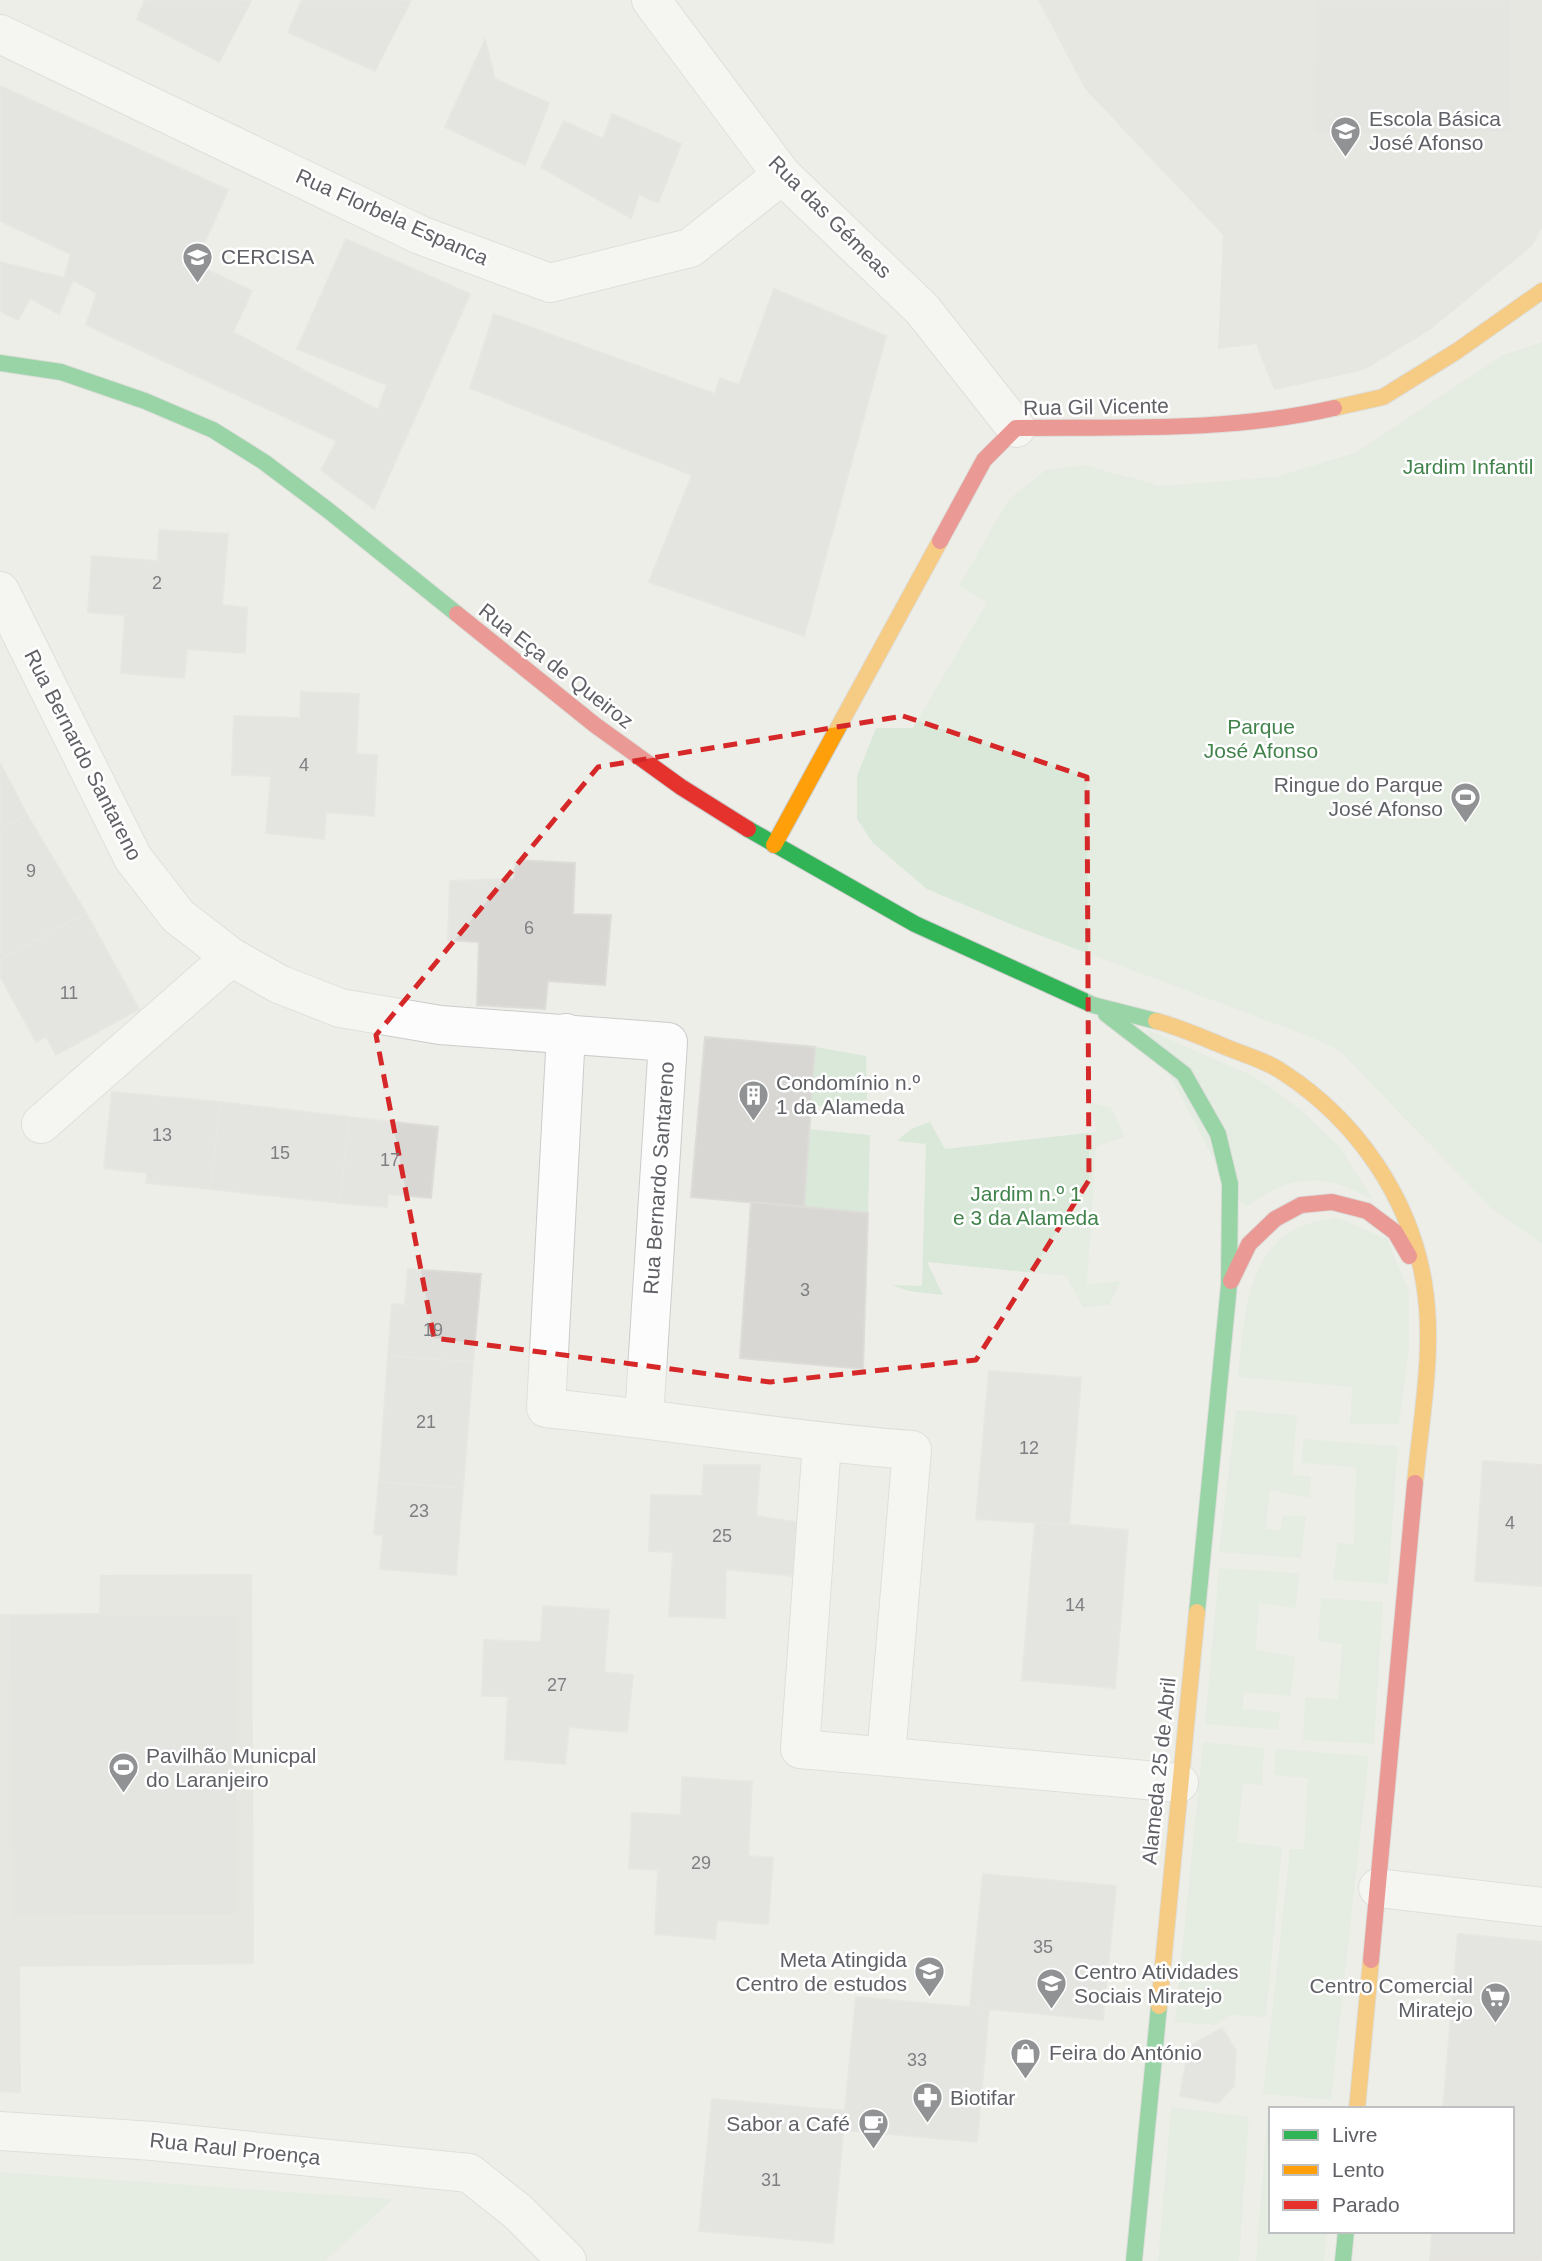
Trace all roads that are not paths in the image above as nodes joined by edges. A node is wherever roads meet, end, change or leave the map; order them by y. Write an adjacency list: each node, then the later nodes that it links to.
1 (651, 0): 3 (street, Rua das Gémeas)
2 (0, 34): 3 (street, Rua Florbela Espanca)
3 (782, 174): 6 (street, Rua das Gémeas)
4 (1542, 291): 6 (main road, Rua Gil Vicente)
5 (0, 363): 8 (main road, Rua Eça de Queiroz)
6 (1016, 428): 8 (main road, Rua Gil Vicente)
7 (0, 591): 9 (street, Rua Bernardo Santareno)
8 (774, 845): 10 (main road, Rua Eça de Queiroz)
9 (231, 957): 11 (street, Rua Bernardo Santareno); 12 (street)
10 (1093, 1005): 13 (main road, Alameda 25 de Abril); 14 (main road, Alameda 25 de Abril)
11 (566, 1033): 15 (street); 15 (street, Rua Bernardo Santareno)
12 (41, 1124)
13 (1424, 1282): 14 (main road, Alameda 25 de Abril); 19 (main road, Alameda 25 de Abril)
14 (1229, 1285): 18 (main road, Alameda 25 de Abril)
15 (644, 1417): 16 (street)
16 (822, 1443): 17 (street); 17 (street)
17 (886, 1756): 18 (street)
18 (1179, 1783): 25 (main road, Alameda 25 de Abril)
19 (1378, 1888): 20 (street); 21 (main road, Alameda 25 de Abril)
20 (1542, 1907)
21 (1357, 2107)
22 (0, 2132): 24 (street, Rua Raul Proença)
23 (1346, 2233): 26 (main road)
24 (567, 2261)
25 (1134, 2261)
26 (1343, 2261)

